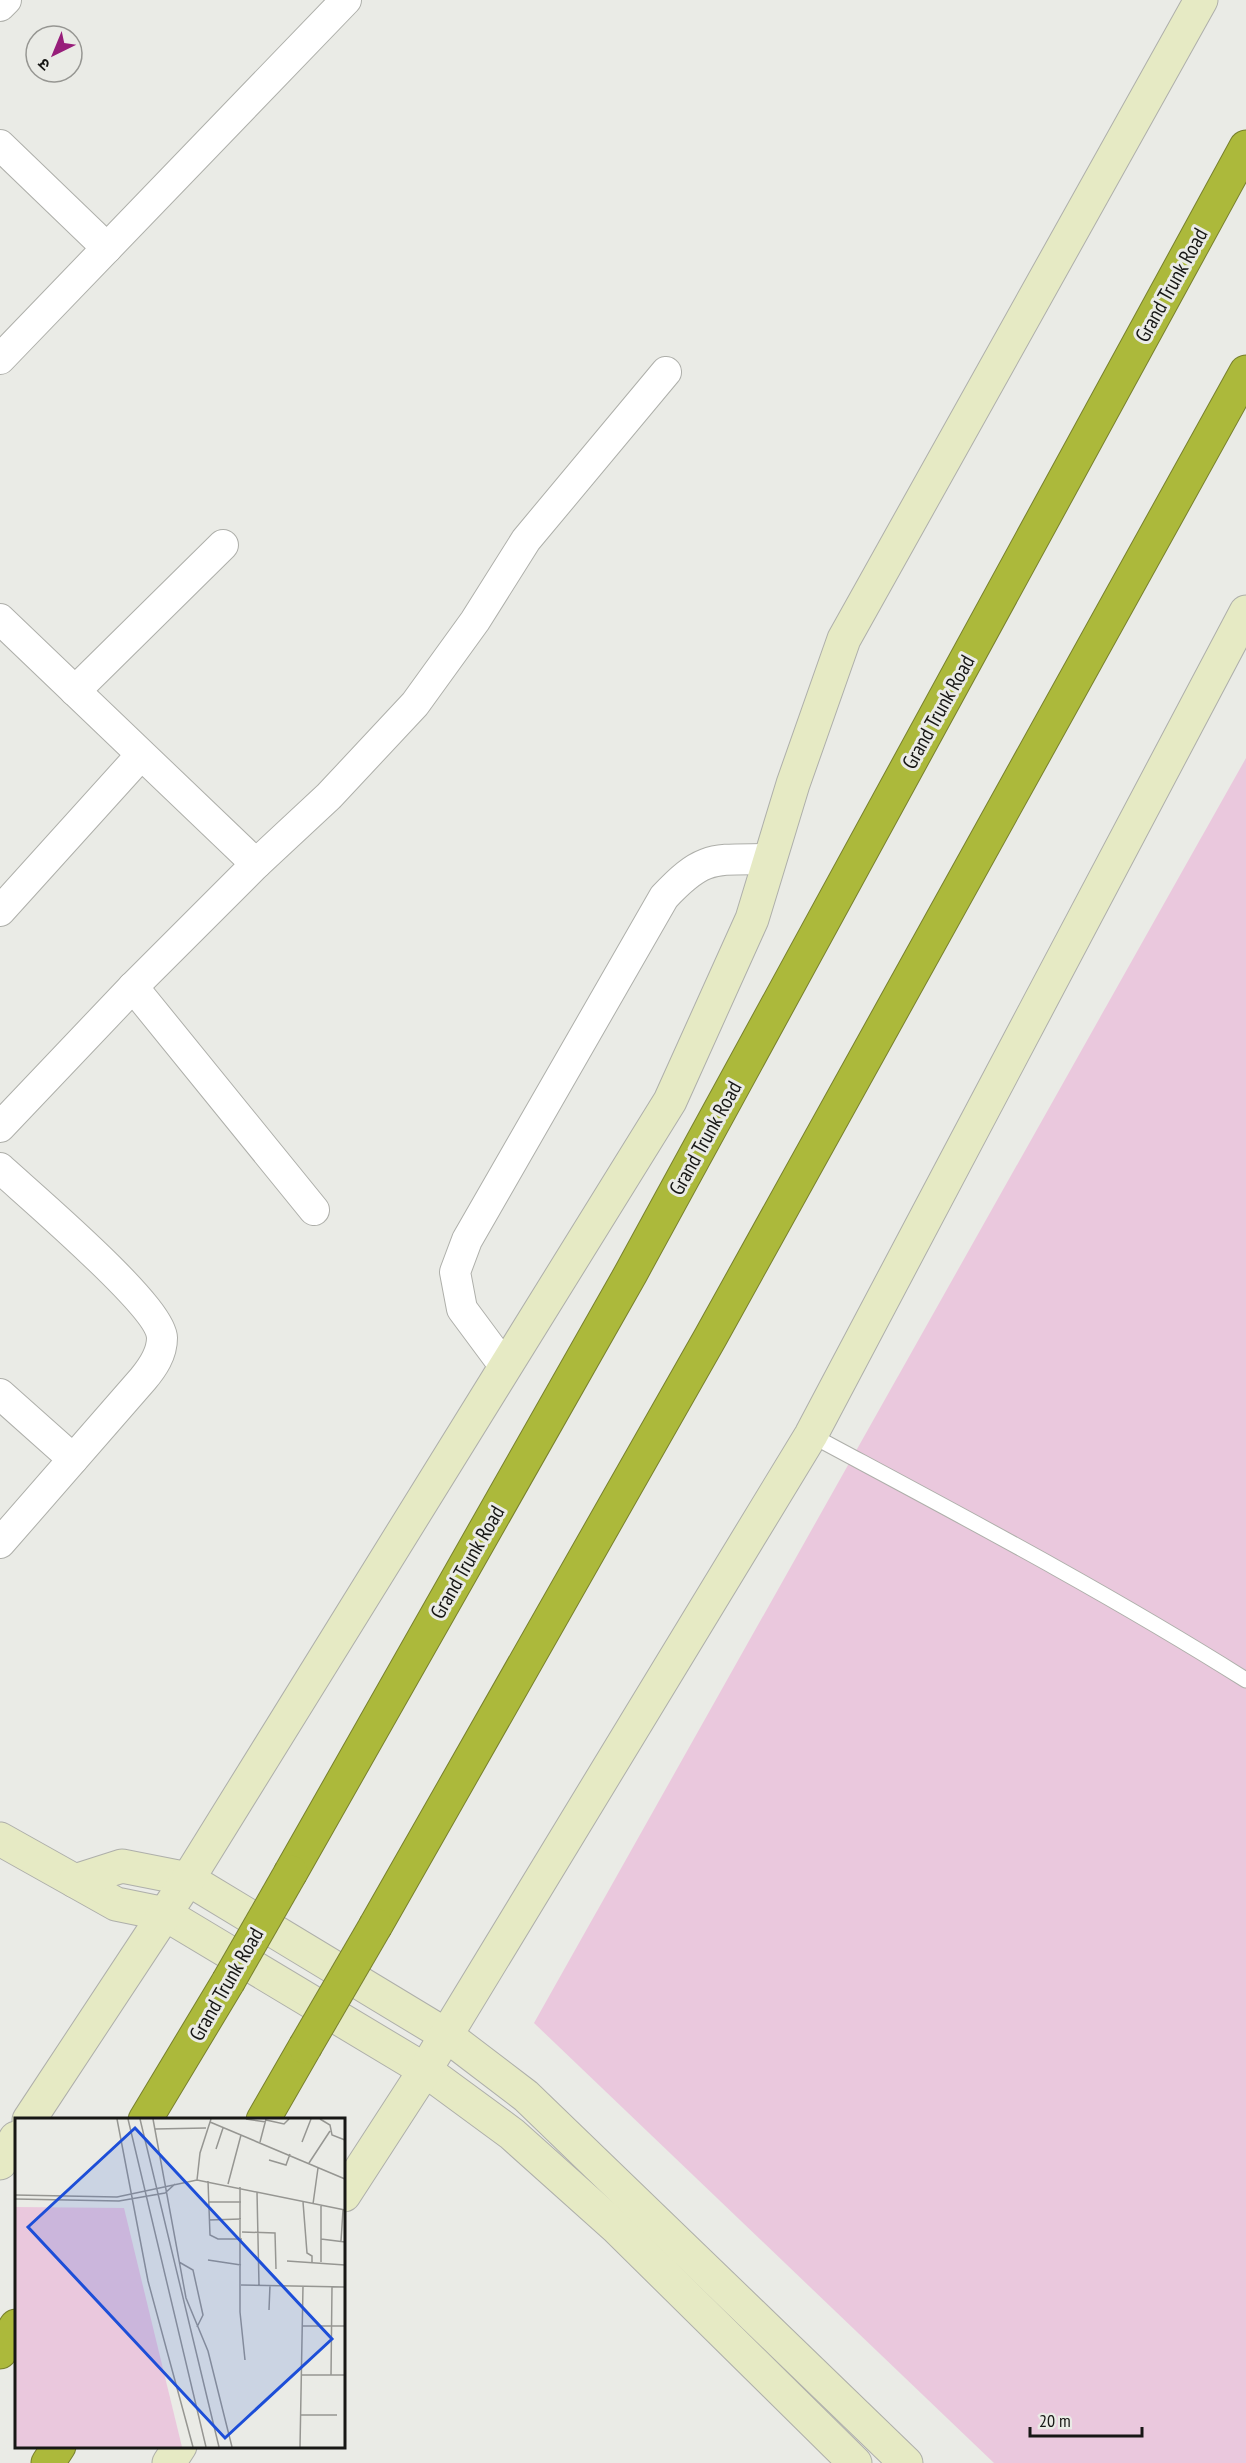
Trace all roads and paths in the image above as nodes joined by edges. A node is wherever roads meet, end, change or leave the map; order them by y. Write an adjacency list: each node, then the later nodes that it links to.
1 (6, 0): 4 (street)
2 (346, 0): 7 (street)
3 (1201, 0): 16 (main road)
4 (0, 6)
5 (0, 145): 7 (street)
6 (1246, 147): 36 (highway, Grand Trunk Road, bridge)
7 (107, 248): 8 (street)
8 (0, 359)
9 (666, 372): 17 (street)
10 (1246, 372): 37 (highway, bridge)
11 (223, 545): 14 (street)
12 (1246, 612): 25 (main road)
13 (0, 619): 14 (street)
14 (75, 691): 15 (street)
15 (141, 755): 17 (street); 18 (street)
16 (770, 859): 23 (main road); 23 (street)
17 (256, 864): 19 (street)
18 (0, 911)
19 (133, 987): 20 (street); 22 (street)
20 (0, 1127)
21 (0, 1168): 26 (street)
22 (314, 1210)
23 (505, 1367): 30 (main road)
24 (0, 1394): 26 (street)
25 (811, 1435): 28 (lane); 33 (main road)
26 (73, 1459): 27 (street)
27 (0, 1544)
28 (1246, 1680)
29 (0, 1839): 31 (main road)
30 (188, 1879): 31 (main road); 32 (main road); 33 (main road)
31 (75, 1881): 32 (main road)
32 (165, 1914): 34 (main road); 35 (main road)
33 (446, 2035): 34 (main road); 48 (main road)
34 (425, 2070): 40 (main road); 47 (main road)
35 (30, 2118)
36 (146, 2118)
37 (264, 2118)
38 (15, 2140): 39 (main road)
39 (0, 2163)
40 (345, 2193)
41 (15, 2328): 42 (highway)
42 (0, 2352)
43 (58, 2448): 45 (highway)
44 (179, 2448): 46 (main road)
45 (48, 2463)
46 (169, 2463)
47 (855, 2463)
48 (906, 2463)

